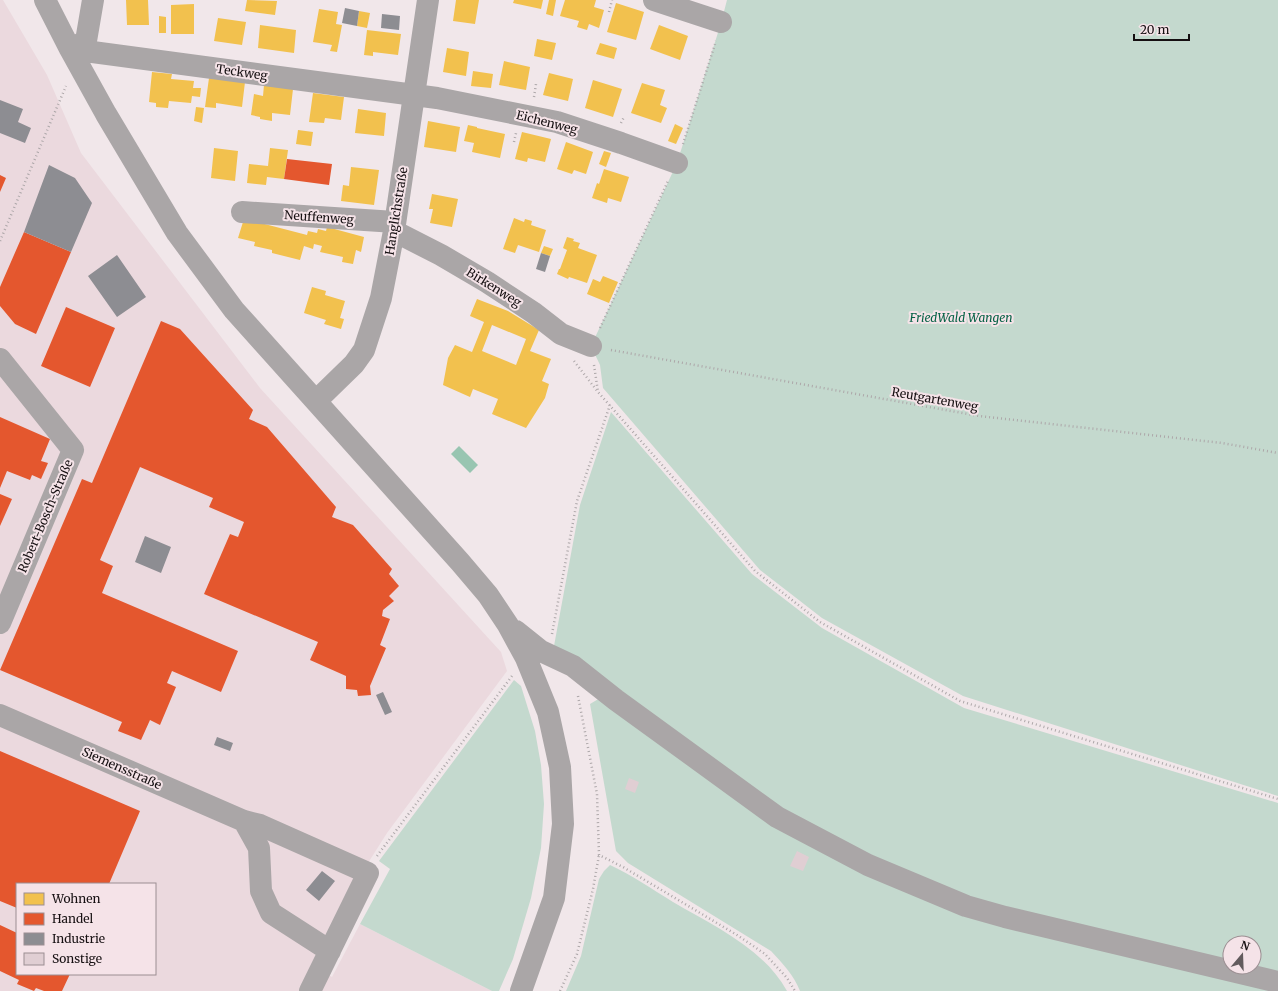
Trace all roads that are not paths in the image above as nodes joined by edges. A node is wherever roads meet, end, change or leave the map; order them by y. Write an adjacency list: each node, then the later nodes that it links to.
1 (45, 0): 6 (street)
2 (93, 0): 6 (street)
3 (428, 0): 7 (street, Hanglichstraße)
4 (654, 0): 5 (street)
5 (721, 22)
6 (70, 49): 7 (street, Teckweg); 13 (street)
7 (413, 95): 8 (street, Eichenweg); 10 (street, Hanglichstraße)
8 (677, 163)
9 (242, 212): 10 (street, Neuffenweg)
10 (394, 226): 11 (street, Birkenweg); 13 (street, Hanglichstraße)
11 (591, 346)
12 (0, 359): 14 (street, Robert-Bosch-Straße)
13 (316, 401): 15 (street)
14 (0, 623)
15 (508, 625): 19 (street); 21 (street)
16 (0, 715): 17 (street, Siemensstraße)
17 (244, 821): 18 (street); 18 (street, Siemensstraße)
18 (330, 951): 20 (street)
19 (1278, 982)
20 (310, 991)
21 (521, 991)

